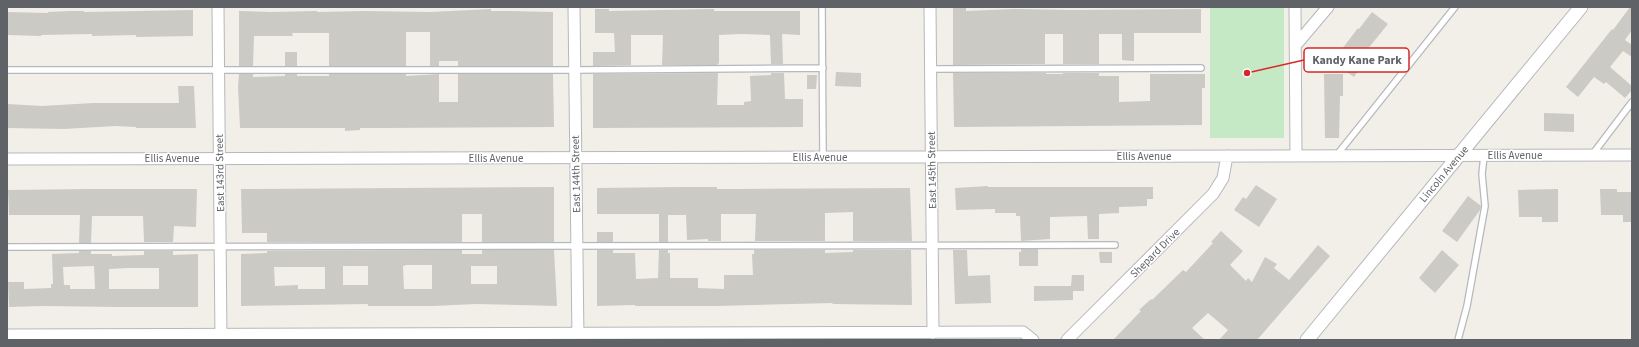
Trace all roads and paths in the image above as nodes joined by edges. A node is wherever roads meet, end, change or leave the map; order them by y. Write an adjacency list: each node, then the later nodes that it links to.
1 (218, 7): 12 (street, East 143rd Street)
2 (574, 7): 15 (street, East 144th Street)
3 (822, 7): 10 (lane)
4 (930, 7): 13 (street, East 145th Street)
5 (1295, 7): 9 (street)
6 (1328, 7): 9 (street)
7 (1455, 7): 21 (lane)
8 (1581, 7): 22 (street, Lincoln Avenue)
9 (1295, 46): 20 (street)
10 (823, 68): 15 (lane); 24 (lane)
11 (1201, 68): 13 (lane)
12 (218, 69): 14 (lane); 15 (lane); 26 (street, East 143rd Street)
13 (930, 69): 25 (street, East 145th Street)
14 (7, 70)
15 (575, 70): 27 (street, East 144th Street)
16 (1632, 102): 17 (lane)
17 (1592, 155): 18 (street, Ellis Avenue); 23 (street, Ellis Avenue)
18 (1632, 155)
19 (1227, 156): 20 (street, Ellis Avenue); 25 (street, Ellis Avenue); 39 (street, Shepard Drive)
20 (1296, 156): 21 (street, Ellis Avenue)
21 (1335, 156): 22 (street, Ellis Avenue)
22 (1459, 156): 23 (street, Ellis Avenue); 40 (street, Lincoln Avenue)
23 (1484, 156): 41 (lane)
24 (823, 157): 25 (street, Ellis Avenue); 27 (street, Ellis Avenue)
25 (931, 157): 29 (street, East 145th Street)
26 (219, 158): 27 (street, Ellis Avenue); 28 (street, Ellis Avenue); 33 (street, East 143rd Street)
27 (576, 158): 31 (street, East 144th Street)
28 (7, 159)
29 (932, 245): 30 (lane); 31 (lane); 34 (street, East 145th Street)
30 (1116, 245)
31 (577, 246): 33 (lane); 37 (street, East 144th Street)
32 (7, 247): 33 (lane)
33 (220, 247): 36 (street, East 143rd Street)
34 (933, 333): 37 (street); 38 (street)
35 (7, 336): 36 (street)
36 (221, 337): 37 (street)
37 (578, 337)
38 (1033, 340)
39 (1067, 340)
40 (1306, 340)
41 (1458, 340)

